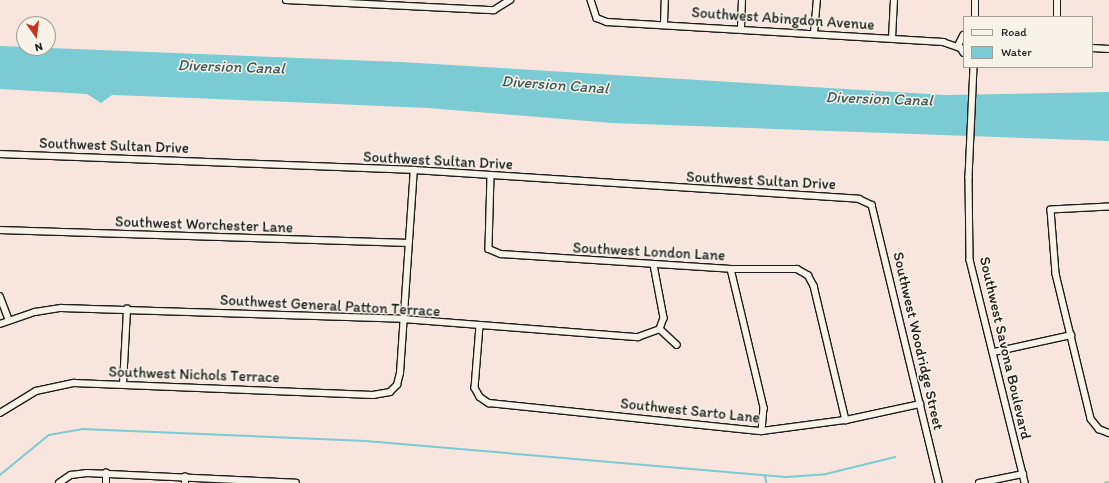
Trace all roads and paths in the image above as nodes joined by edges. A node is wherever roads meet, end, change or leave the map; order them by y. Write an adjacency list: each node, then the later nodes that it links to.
1 (286, 0): 2 (street)
2 (510, 0)
3 (591, 0): 12 (street, Southwest Abingdon Avenue)
4 (665, 0): 12 (street)
5 (742, 0): 13 (street)
6 (817, 0): 14 (street)
7 (894, 0): 16 (street)
8 (975, 0): 10 (street)
9 (1057, 0): 11 (street)
10 (975, 16)
11 (1057, 16)
12 (664, 23): 13 (street, Southwest Abingdon Avenue)
13 (741, 28): 14 (street, Southwest Abingdon Avenue)
14 (814, 33): 16 (street, Southwest Abingdon Avenue)
15 (962, 37): 17 (street, Southwest Abingdon Avenue); 20 (street)
16 (892, 38): 17 (street, Southwest Abingdon Avenue)
17 (943, 42): 20 (street, Southwest Abingdon Avenue)
18 (1093, 48): 19 (street)
19 (1109, 48)
20 (962, 50)
21 (972, 69): 40 (street, Southwest Savona Boulevard)
22 (0, 154): 23 (street, Southwest Sultan Drive)
23 (414, 170): 24 (street, Southwest Sultan Drive); 28 (street)
24 (491, 176): 25 (street, Southwest Sultan Drive); 29 (street, Southwest London Lane)
25 (872, 205): 42 (street, Southwest Woodridge Street)
26 (1109, 207): 38 (street)
27 (0, 230): 28 (street, Southwest Worchester Lane)
28 (407, 243): 33 (street)
29 (654, 265): 30 (street, Southwest London Lane); 37 (street)
30 (731, 269): 44 (street, Southwest London Lane); 45 (street)
31 (0, 296): 34 (street)
32 (127, 309): 33 (street, Southwest General Patton Terrace); 34 (street, Southwest General Patton Terrace); 41 (street)
33 (403, 319): 36 (street, Southwest General Patton Terrace); 41 (street, Southwest Nichols Terrace)
34 (9, 320): 35 (street, Southwest General Patton Terrace)
35 (0, 324)
36 (480, 326): 37 (street, Southwest General Patton Terrace); 45 (street, Southwest Sarto Lane)
37 (660, 329): 39 (street)
38 (1071, 335): 40 (street); 46 (street)
39 (677, 345)
40 (994, 352): 48 (street, Southwest Savona Boulevard)
41 (123, 384): 43 (street, Southwest Nichols Terrace)
42 (920, 404): 44 (street, Southwest Sarto Lane); 54 (street, Southwest Woodridge Street)
43 (0, 413)
44 (846, 420): 45 (street, Southwest Sarto Lane)
45 (762, 431)
46 (1109, 433)
47 (106, 473): 49 (street); 51 (street); 52 (street)
48 (1023, 474): 55 (street); 56 (street, Southwest Savona Boulevard)
49 (185, 480): 50 (street)
50 (263, 482): 53 (street)
51 (59, 483)
52 (106, 483)
53 (296, 483)
54 (939, 483)
55 (978, 483)
56 (1025, 483)

